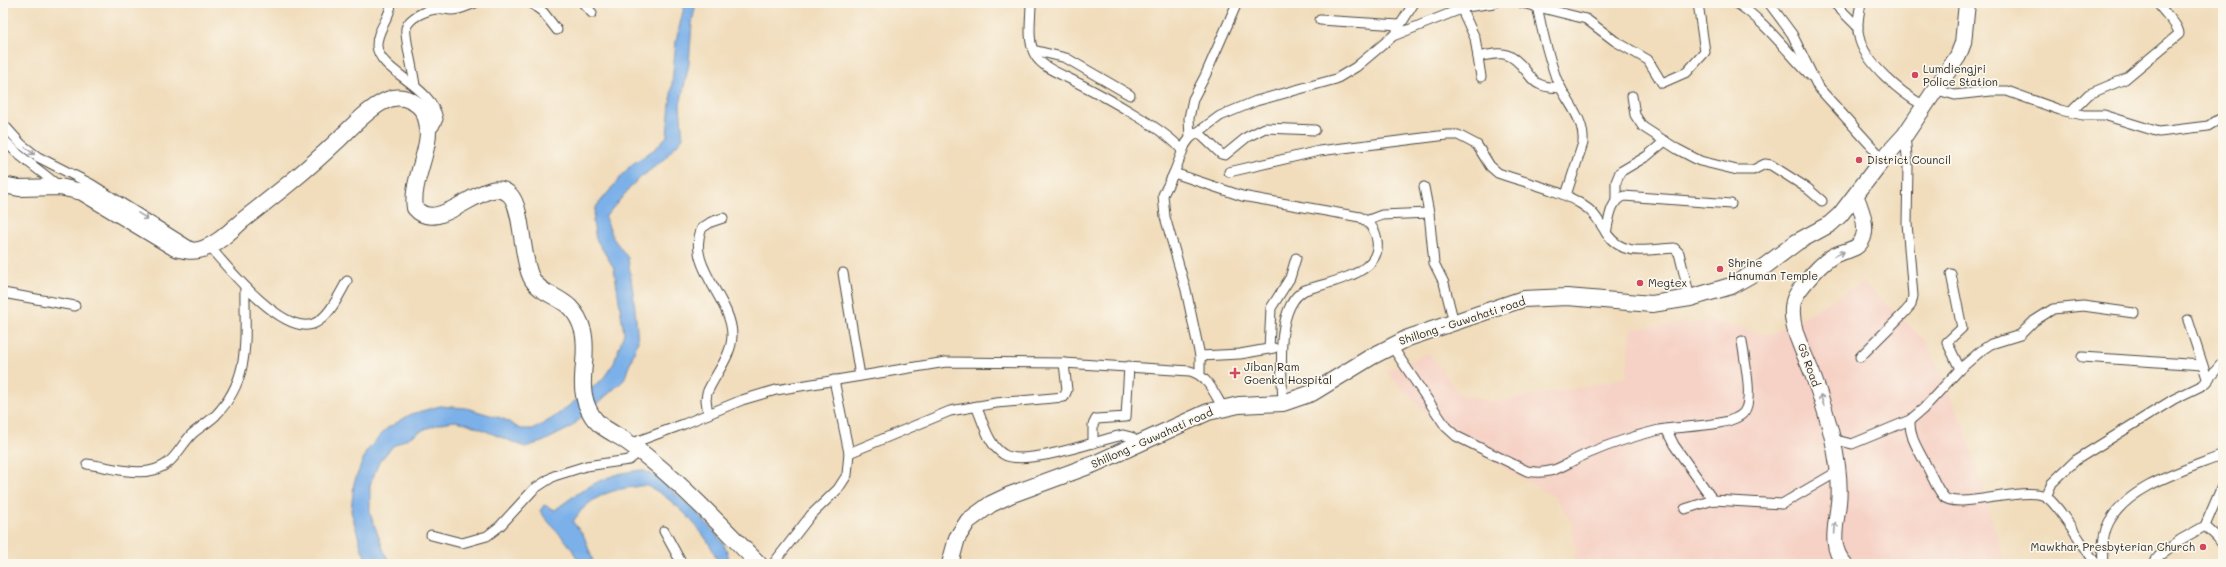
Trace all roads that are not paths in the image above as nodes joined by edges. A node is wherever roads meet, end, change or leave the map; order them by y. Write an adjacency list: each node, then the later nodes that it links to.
1 (391, 3): 29 (street)
2 (475, 3): 29 (street)
3 (531, 3): 23 (street)
4 (583, 3): 19 (street)
5 (1031, 3): 25 (street)
6 (1237, 3): 42 (street)
7 (1414, 3): 21 (street)
8 (1494, 3): 18 (street)
9 (1522, 3): 17 (street)
10 (1698, 3): 17 (street)
11 (1736, 3): 28 (street)
12 (1769, 3): 28 (street)
13 (1834, 3): 22 (street)
14 (1861, 3): 22 (street)
15 (1968, 3): 31 (highway, Shillong - Guwahati road)
16 (2158, 3): 35 (street)
17 (1537, 6): 30 (street)
18 (1462, 10): 24 (street); 26 (street)
19 (592, 14)
20 (1320, 20): 21 (street)
21 (1399, 25): 24 (street)
22 (1858, 27): 34 (street)
23 (557, 30)
24 (1393, 36): 40 (street)
25 (1033, 50): 32 (street); 45 (street)
26 (1478, 57): 27 (street); 30 (street)
27 (1481, 77)
28 (1814, 80): 46 (street)
29 (415, 86): 39 (street)
30 (1560, 88): 52 (street)
31 (1937, 90): 34 (highway, Shillong - Guwahati road); 35 (street)
32 (1130, 95)
33 (1632, 96): 44 (street)
34 (1923, 105): 41 (highway, Shillong - Guwahati road)
35 (2071, 112): 36 (street)
36 (2223, 117)
37 (3, 124): 61 (street, one-way to 61)
38 (1315, 130): 40 (street)
39 (427, 131): 61 (highway); 98 (highway)
40 (1198, 132): 42 (street)
41 (1905, 134): 46 (highway, Shillong - Guwahati road); 78 (street)
42 (1190, 138): 45 (street)
43 (3, 139): 50 (street)
44 (1665, 142): 54 (street); 55 (street)
45 (1182, 151): 48 (street)
46 (1883, 159): 53 (highway, Shillong - Guwahati road)
47 (1230, 172): 52 (street)
48 (1174, 173): 59 (street); 77 (street)
49 (3, 185): 50 (highway)
50 (60, 187): 61 (highway)
51 (1424, 187): 57 (street)
52 (1566, 195): 60 (street)
53 (1856, 196): 68 (highway, Shillong - Guwahati road); 95 (main road, GS Road, one-way to 53)
54 (1616, 200): 56 (street); 60 (street)
55 (1822, 201)
56 (1731, 204)
57 (1429, 213): 59 (street); 72 (street)
58 (723, 218): 92 (street)
59 (1366, 220): 75 (street)
60 (1606, 233): 68 (street)
61 (203, 248): 66 (street)
62 (1296, 258): 76 (street)
63 (844, 273): 86 (street)
64 (1951, 274): 84 (street)
65 (347, 281): 66 (street)
66 (245, 287): 101 (street)
67 (3, 293): 69 (street)
68 (1690, 298): 72 (highway, Shillong - Guwahati road)
69 (75, 306)
70 (2134, 313): 84 (street)
71 (2188, 320): 82 (street)
72 (1454, 323): 74 (highway, Shillong - Guwahati road)
73 (1742, 340): 94 (street)
74 (1391, 345): 89 (highway, Shillong - Guwahati road); 94 (street)
75 (1283, 346): 76 (street); 89 (street)
76 (1269, 348): 77 (street)
77 (1200, 356): 85 (street)
78 (1860, 357)
79 (2082, 357): 82 (street)
80 (2223, 362): 88 (street)
81 (1064, 363): 83 (street); 86 (street); 90 (street)
82 (2202, 365): 88 (street)
83 (1129, 366): 85 (street); 96 (street)
84 (1960, 369): 93 (street)
85 (1200, 374): 91 (street)
86 (860, 376): 87 (street)
87 (834, 380): 92 (street); 99 (street)
88 (2208, 381): 104 (street)
89 (1283, 403): 91 (highway, Shillong - Guwahati road)
90 (976, 406): 96 (street); 99 (street)
91 (1223, 408): 97 (highway, Shillong - Guwahati road)
92 (708, 414): 98 (street)
93 (1910, 420): 95 (street); 104 (street)
94 (1666, 429): 105 (street)
95 (1832, 439): 102 (main road, GS Road)
96 (1093, 443): 97 (street)
97 (1138, 444): 114 (highway, Shillong - Guwahati road)
98 (633, 446): 109 (street); 112 (highway)
99 (849, 453): 113 (street)
100 (2223, 455): 117 (street)
101 (87, 464)
102 (1837, 472): 105 (street); 115 (main road, GS Road, one-way to 102)
103 (2223, 484): 107 (street)
104 (2046, 496): 116 (street)
105 (1713, 500): 106 (street)
106 (1685, 509)
107 (2205, 526): 110 (street); 118 (street)
108 (664, 531): 111 (street)
109 (431, 535)
110 (2223, 545)
111 (682, 564)
112 (759, 564)
113 (773, 564)
114 (950, 564)
115 (1845, 564)
116 (2096, 564)
117 (2103, 564)
118 (2153, 564)

